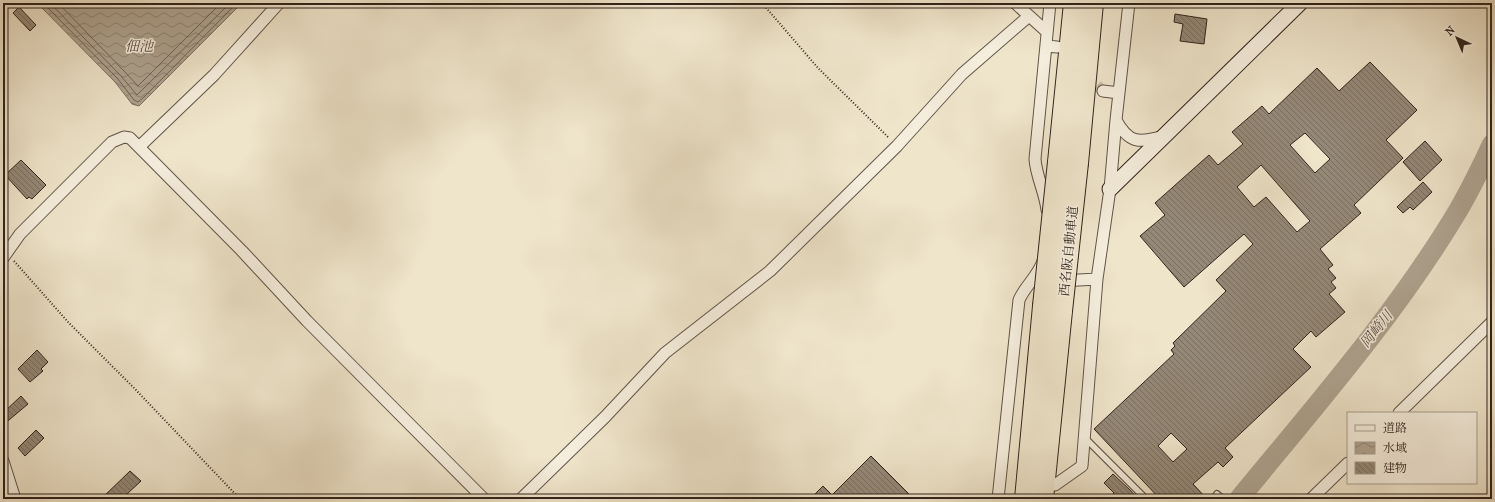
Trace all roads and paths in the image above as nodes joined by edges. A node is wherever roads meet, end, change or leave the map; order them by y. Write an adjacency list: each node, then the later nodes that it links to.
1 (279, 3): 16 (street)
2 (762, 3): 15 (path)
3 (1015, 3): 9 (street)
4 (1050, 3): 10 (street)
5 (1074, 3): 32 (highway, 西名阪自動車道, bridge)
6 (1093, 3): 26 (highway, 西名阪自動車道, bridge)
7 (1129, 3): 12 (street)
8 (1300, 3): 14 (street)
9 (1029, 16): 10 (street); 15 (street)
10 (1047, 32): 20 (street)
11 (1103, 91): 12 (street)
12 (1119, 93): 13 (street)
13 (1116, 120): 14 (street); 17 (street)
14 (1164, 136): 17 (street)
15 (897, 146): 30 (street)
16 (139, 147): 18 (street); 29 (street)
17 (1110, 189): 19 (street)
18 (5, 256): 28 (path)
19 (1097, 280): 20 (street); 23 (street)
20 (1030, 282): 31 (street)
21 (1492, 322): 22 (street)
22 (1400, 412)
23 (1084, 436): 26 (street); 33 (lane)
24 (3, 461): 27 (street)
25 (1347, 464): 34 (street)
26 (1049, 492)
27 (15, 499)
28 (240, 499)
29 (484, 499)
30 (521, 499)
31 (998, 499)
32 (1025, 499)
33 (1146, 499)
34 (1311, 499)

